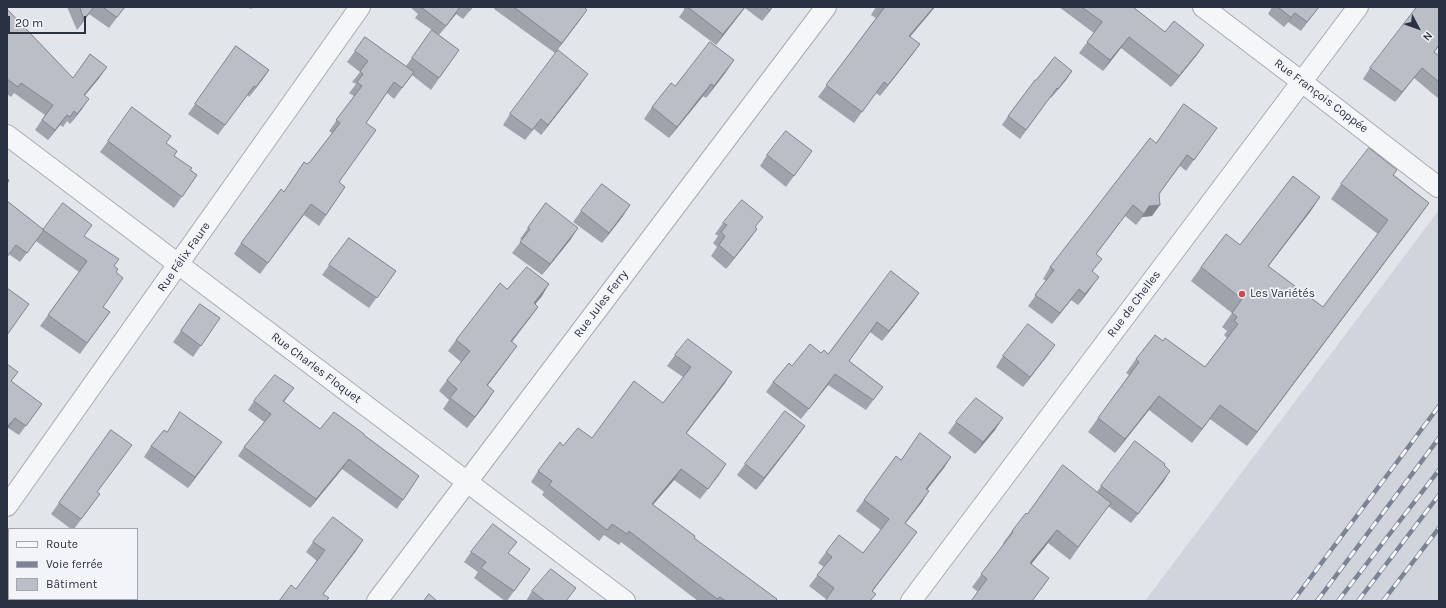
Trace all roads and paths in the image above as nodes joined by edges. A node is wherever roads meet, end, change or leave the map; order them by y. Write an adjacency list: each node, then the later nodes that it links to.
1 (360, 7): 8 (street, Rue Félix Faure)
2 (826, 7): 9 (street, Rue Jules Ferry)
3 (1203, 7): 5 (street, Rue François Coppée)
4 (1358, 7): 5 (street, Rue de Chelles)
5 (1302, 82): 7 (street, Rue François Coppée); 13 (street, Rue de Chelles)
6 (7, 135): 8 (street, Rue Charles Floquet)
7 (1438, 187)
8 (179, 263): 9 (street, Rue Charles Floquet); 10 (street, Rue Félix Faure)
9 (467, 482): 11 (street, Rue Jules Ferry); 12 (street, Rue Charles Floquet)
10 (7, 506)
11 (378, 601)
12 (625, 601)
13 (910, 601)

